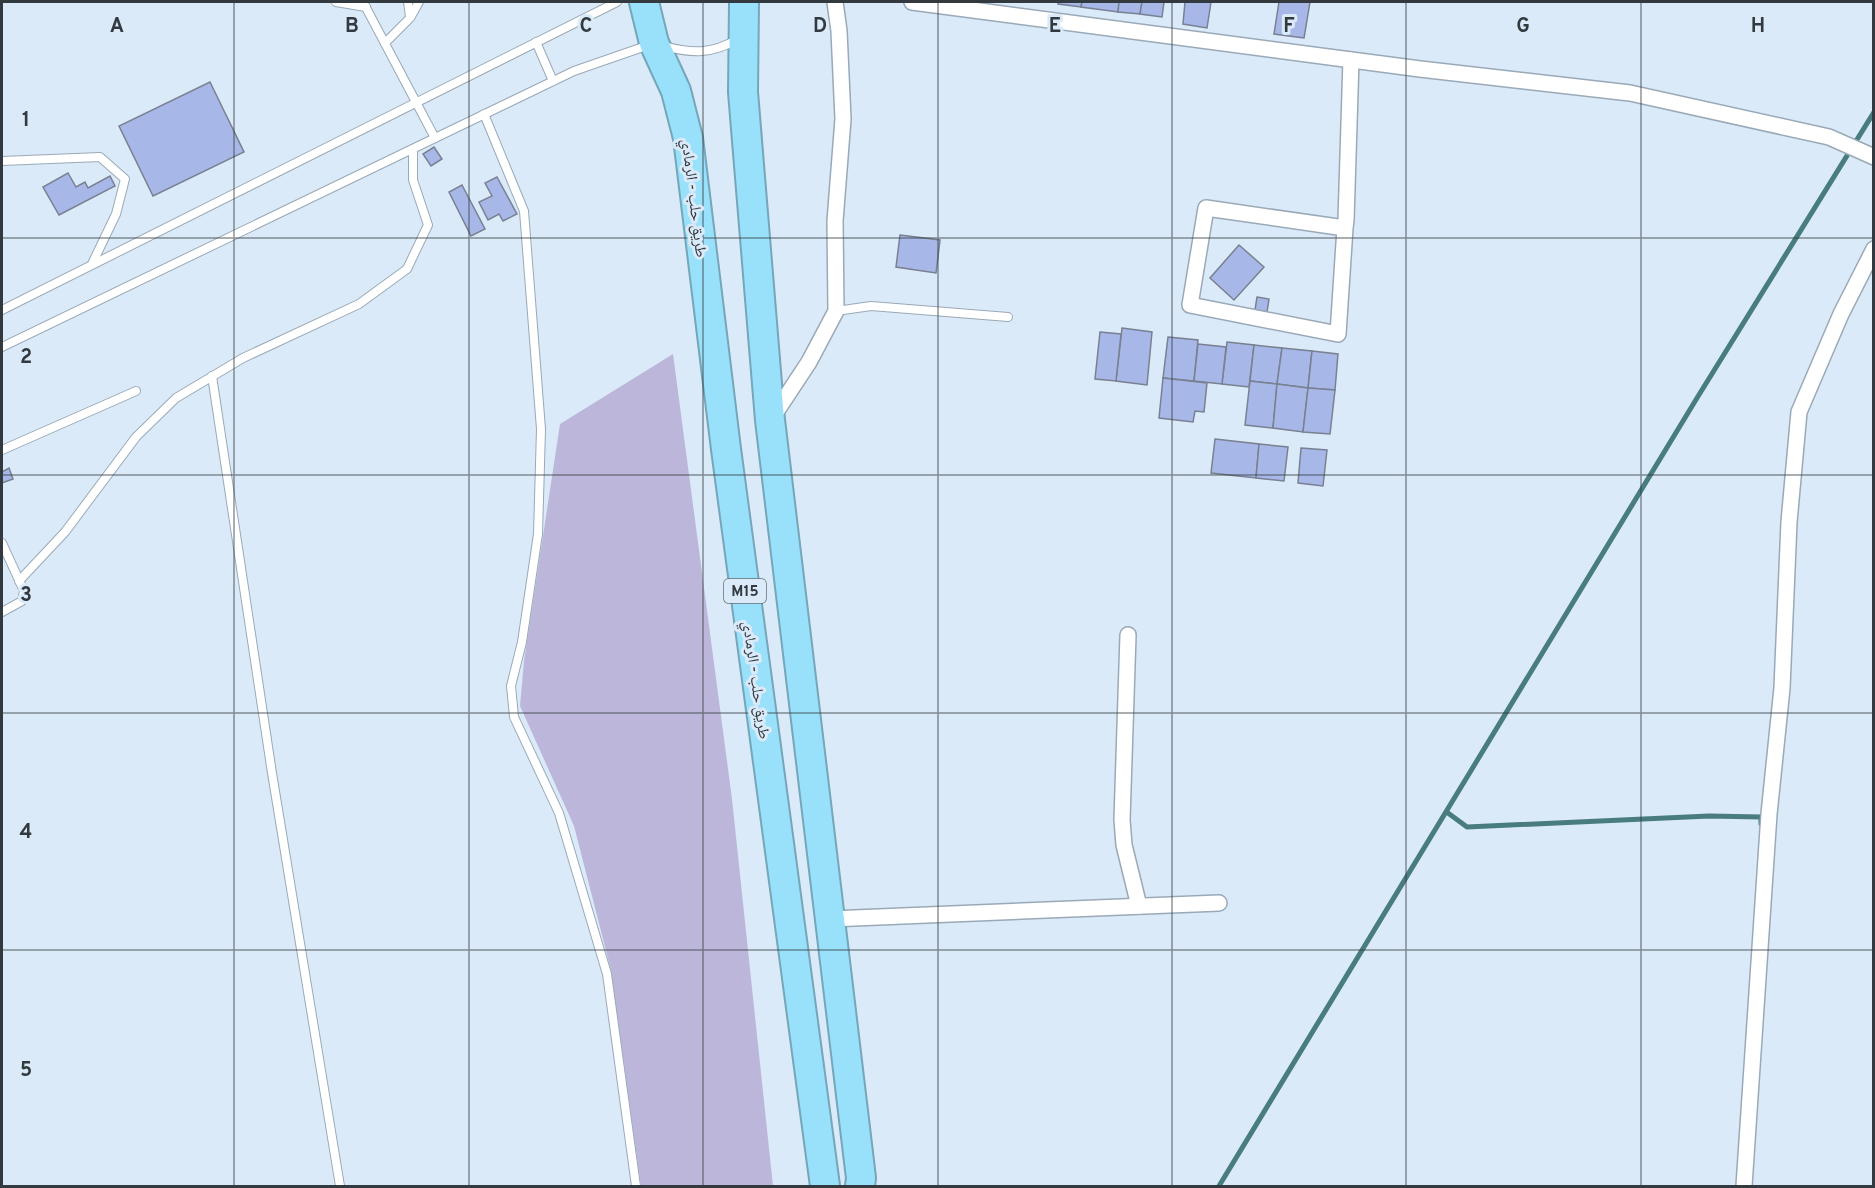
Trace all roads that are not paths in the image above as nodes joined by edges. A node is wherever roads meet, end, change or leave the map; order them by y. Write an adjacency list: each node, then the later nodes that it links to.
1 (336, 2): 9 (lane)
2 (408, 2): 10 (lane)
3 (419, 2): 10 (lane)
4 (618, 2): 12 (lane)
5 (644, 2): 14 (highway, طريق حلب - الرمادي / M15)
6 (744, 2): 11 (highway, M15)
7 (835, 2): 27 (street)
8 (912, 2): 15 (street)
9 (365, 4): 13 (lane)
10 (410, 18): 13 (lane)
11 (744, 36): 14 (lane); 32 (highway, M15)
12 (536, 42): 16 (lane); 17 (lane)
13 (385, 43): 17 (lane)
14 (654, 43): 16 (lane); 43 (highway, طريق حلب - الرمادي / M15)
15 (1351, 60): 21 (street); 23 (street)
16 (553, 81): 18 (lane)
17 (416, 102): 19 (lane); 25 (lane)
18 (484, 114): 19 (lane); 42 (lane)
19 (435, 138): 20 (lane)
20 (412, 149): 29 (lane); 30 (lane)
21 (1874, 157)
22 (2, 161): 25 (lane)
23 (1345, 228): 23 (street)
24 (1874, 249): 45 (street)
25 (92, 264): 26 (lane)
26 (2, 310)
27 (836, 311): 28 (lane); 32 (street)
28 (1008, 317)
29 (2, 347)
30 (213, 376): 35 (lane); 41 (lane)
31 (136, 391): 33 (lane)
32 (770, 420): 40 (highway, M15)
33 (2, 450)
34 (2, 543): 35 (lane)
35 (20, 581): 36 (lane)
36 (2, 612)
37 (1128, 635): 39 (street)
38 (1219, 903): 39 (street)
39 (1138, 906): 40 (street)
40 (830, 919): 44 (highway, M15)
41 (340, 1186)
42 (636, 1186)
43 (825, 1186)
44 (860, 1186)
45 (1744, 1186)

